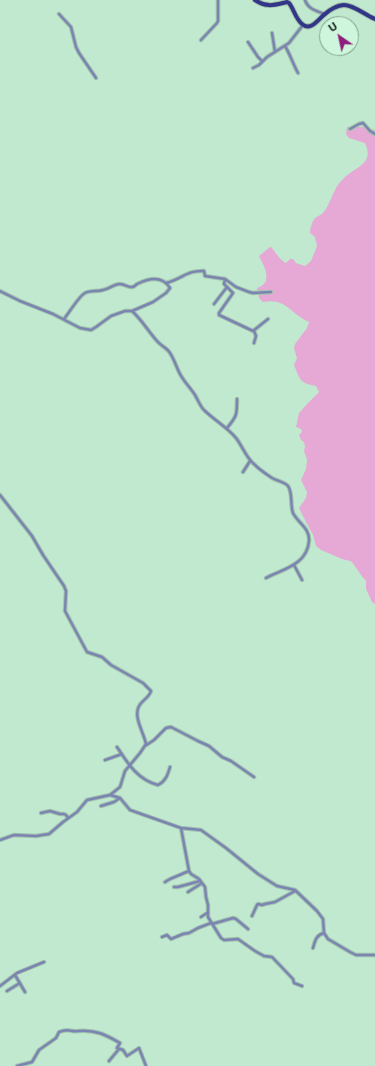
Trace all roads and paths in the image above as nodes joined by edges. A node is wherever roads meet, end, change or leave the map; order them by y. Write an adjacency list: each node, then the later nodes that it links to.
1 (218, 0): 9 (street)
2 (255, 0): 7 (main road)
3 (304, 0): 5 (street)
4 (59, 14): 16 (street)
5 (325, 14): 6 (main road); 7 (main road)
6 (375, 18)
7 (303, 25): 11 (street)
8 (272, 33): 12 (street)
9 (201, 40)
10 (248, 42): 13 (street)
11 (284, 46): 12 (street); 15 (street)
12 (276, 52): 13 (street)
13 (262, 61): 14 (street)
14 (253, 68)
15 (298, 73)
16 (96, 78)
17 (350, 129): 18 (street)
18 (375, 134)
19 (225, 279): 20 (street); 21 (street); 23 (street)
20 (166, 283): 25 (street); 26 (street)
21 (227, 287): 24 (street); 28 (street)
22 (0, 291): 26 (street)
23 (271, 292)
24 (214, 304)
25 (132, 311): 26 (street); 31 (street)
26 (64, 319)
27 (268, 319): 28 (street)
28 (254, 331): 29 (street)
29 (254, 344)
30 (237, 399): 31 (street)
31 (227, 428): 32 (street)
32 (250, 461): 33 (street); 35 (street)
33 (243, 472)
34 (0, 495): 38 (street)
35 (294, 565): 36 (street); 37 (street)
36 (266, 578)
37 (302, 580)
38 (145, 746): 42 (street); 44 (street)
39 (117, 748): 40 (street)
40 (122, 754): 41 (street); 42 (street)
41 (104, 760)
42 (129, 765): 43 (street); 45 (street)
43 (170, 767)
44 (254, 776)
45 (110, 795): 46 (street); 49 (street)
46 (120, 798): 47 (street); 50 (street)
47 (101, 806)
48 (41, 813): 49 (street)
49 (68, 818): 51 (street)
50 (181, 828): 52 (street); 56 (street)
51 (0, 840)
52 (189, 871): 53 (street); 54 (street)
53 (165, 882)
54 (201, 882): 55 (street); 57 (street); 58 (street)
55 (174, 887)
56 (295, 890): 59 (street); 63 (street)
57 (188, 892)
58 (208, 912): 60 (street); 61 (street)
59 (252, 916)
60 (201, 917)
61 (211, 923): 62 (street); 64 (street); 71 (street)
62 (248, 930)
63 (324, 933): 65 (street); 66 (street)
64 (162, 937)
65 (313, 948)
66 (375, 955)
67 (44, 962): 68 (street)
68 (15, 974): 69 (street); 70 (street)
69 (20, 983): 72 (street); 73 (street)
70 (0, 986)
71 (302, 986)
72 (7, 991)
73 (25, 992)
74 (119, 1049): 75 (street); 76 (street); 77 (street)
75 (109, 1061)
76 (17, 1066)
77 (146, 1066)

